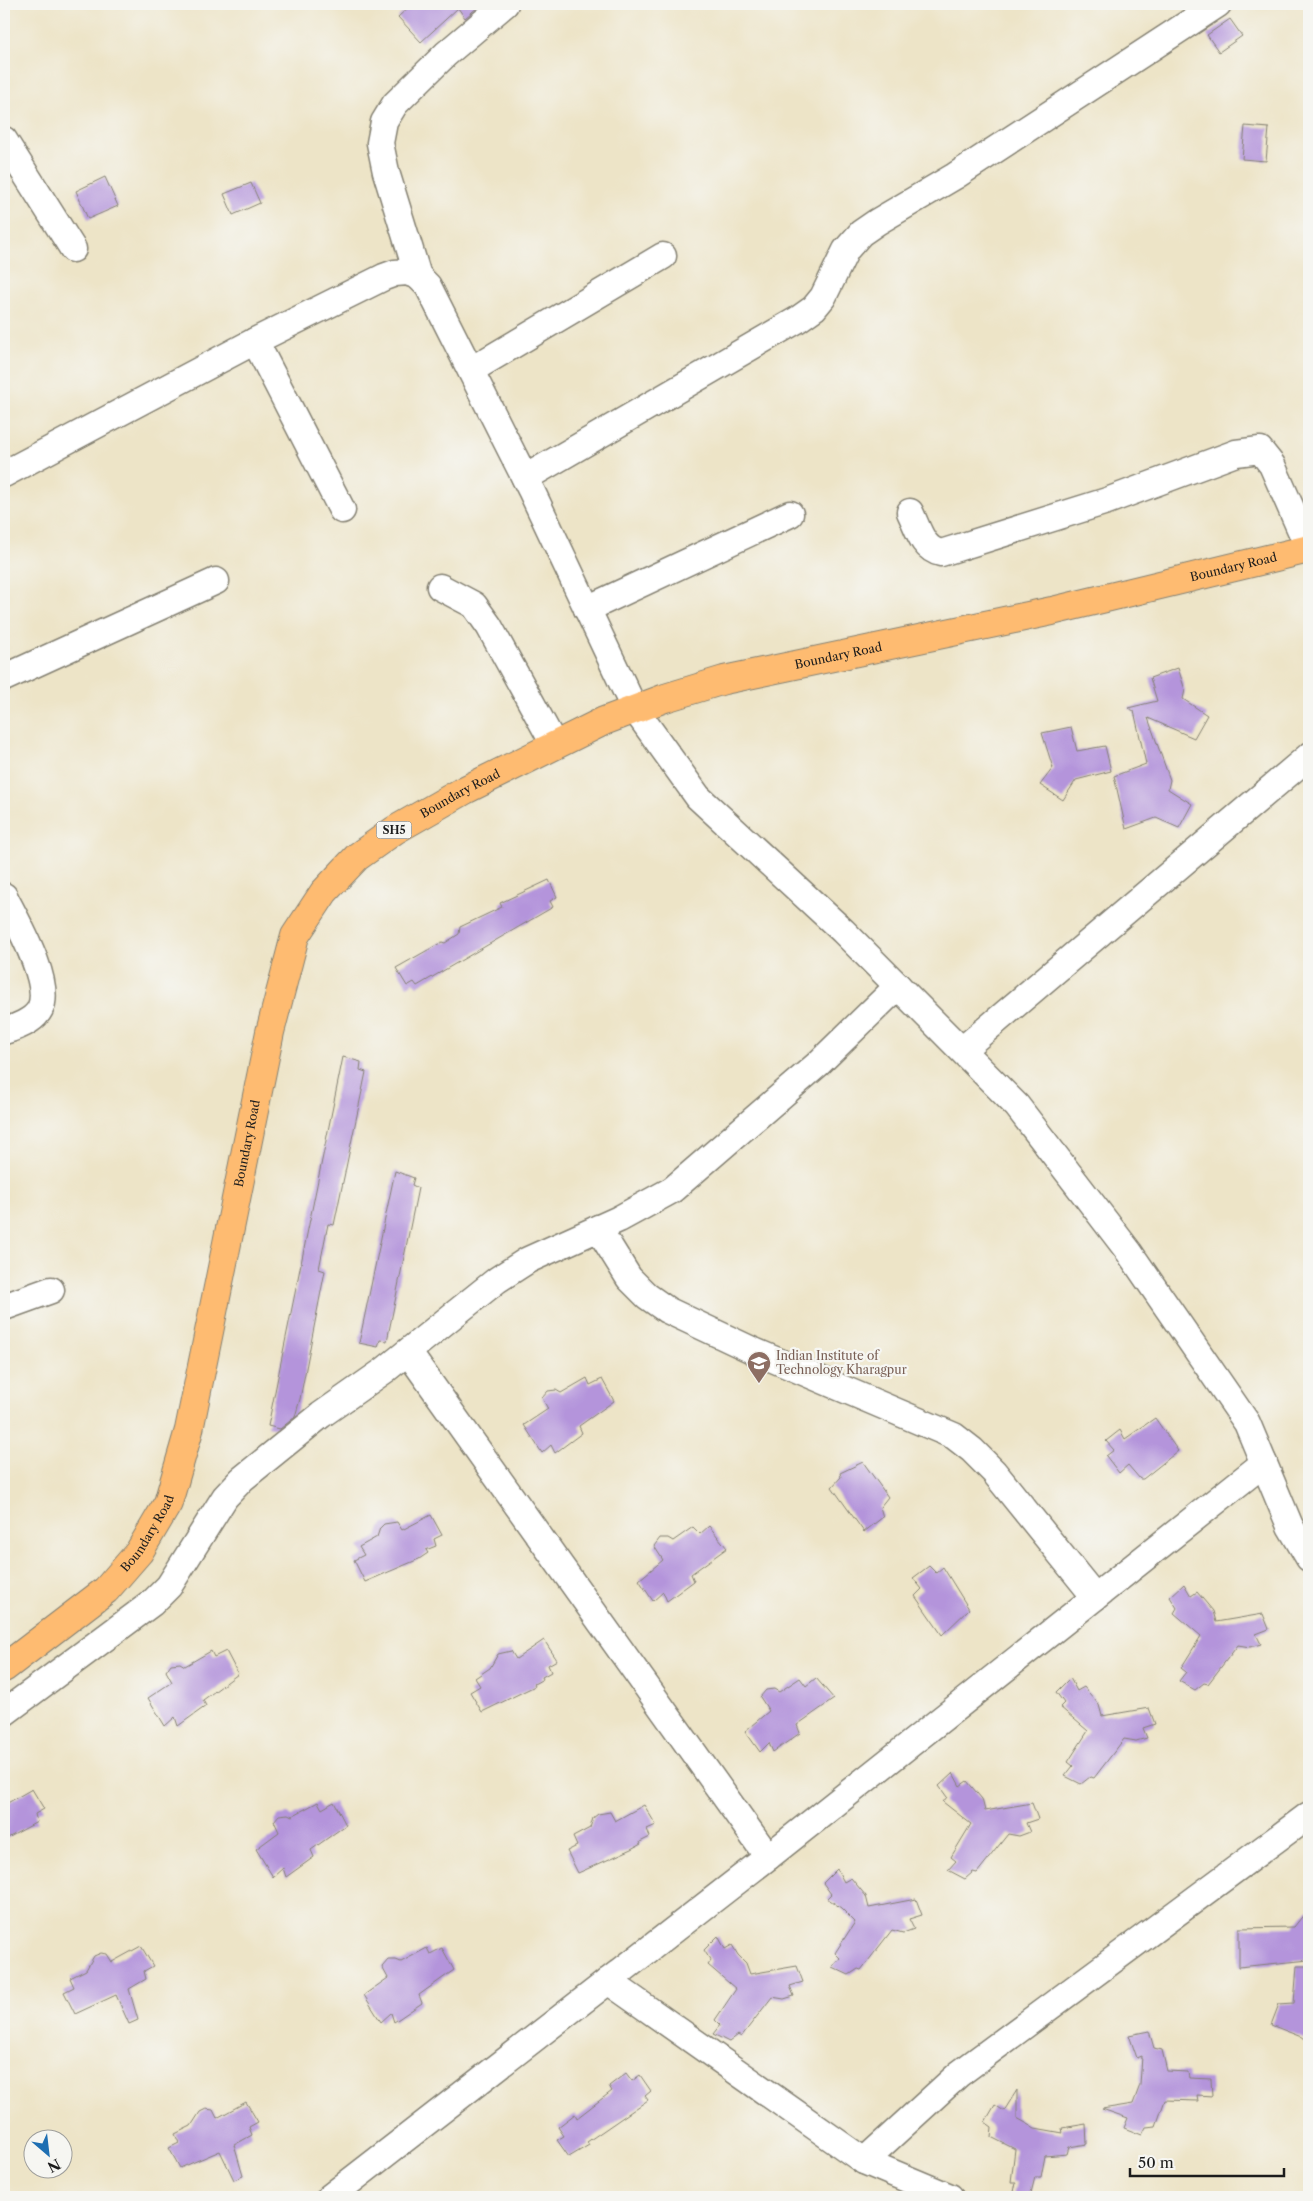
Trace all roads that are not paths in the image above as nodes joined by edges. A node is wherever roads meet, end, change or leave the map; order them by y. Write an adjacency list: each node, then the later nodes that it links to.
1 (505, 4): 6 (street)
2 (1218, 4): 10 (street)
3 (4, 140): 4 (street)
4 (73, 249)
5 (663, 256): 8 (street)
6 (418, 276): 7 (street); 8 (street)
7 (255, 341): 9 (street); 11 (street)
8 (471, 370): 10 (street)
9 (4, 474)
10 (525, 478): 17 (street)
11 (342, 510)
12 (910, 512): 14 (street)
13 (790, 514): 17 (street)
14 (1309, 549): 19 (main road, Boundary Road / SH5)
15 (216, 581): 18 (street)
16 (440, 587): 20 (street)
17 (587, 608): 19 (street)
18 (4, 678)
19 (634, 708): 20 (main road, Boundary Road / SH5); 23 (street)
20 (554, 744): 33 (main road, Boundary Road / SH5)
21 (1309, 756): 25 (street)
22 (4, 896): 24 (street)
23 (898, 986): 25 (street); 26 (street)
24 (4, 1031)
25 (962, 1050): 30 (street)
26 (598, 1228): 29 (street); 32 (street)
27 (51, 1290): 28 (street)
28 (4, 1307)
29 (408, 1352): 34 (street); 36 (street)
30 (1264, 1463): 31 (street); 32 (street)
31 (1309, 1558)
32 (1095, 1597): 36 (street)
33 (4, 1668)
34 (4, 1713)
35 (1309, 1815): 38 (street)
36 (768, 1857): 37 (street)
37 (608, 1981): 38 (street); 39 (street)
38 (864, 2161): 40 (street)
39 (330, 2197)
40 (950, 2197)

